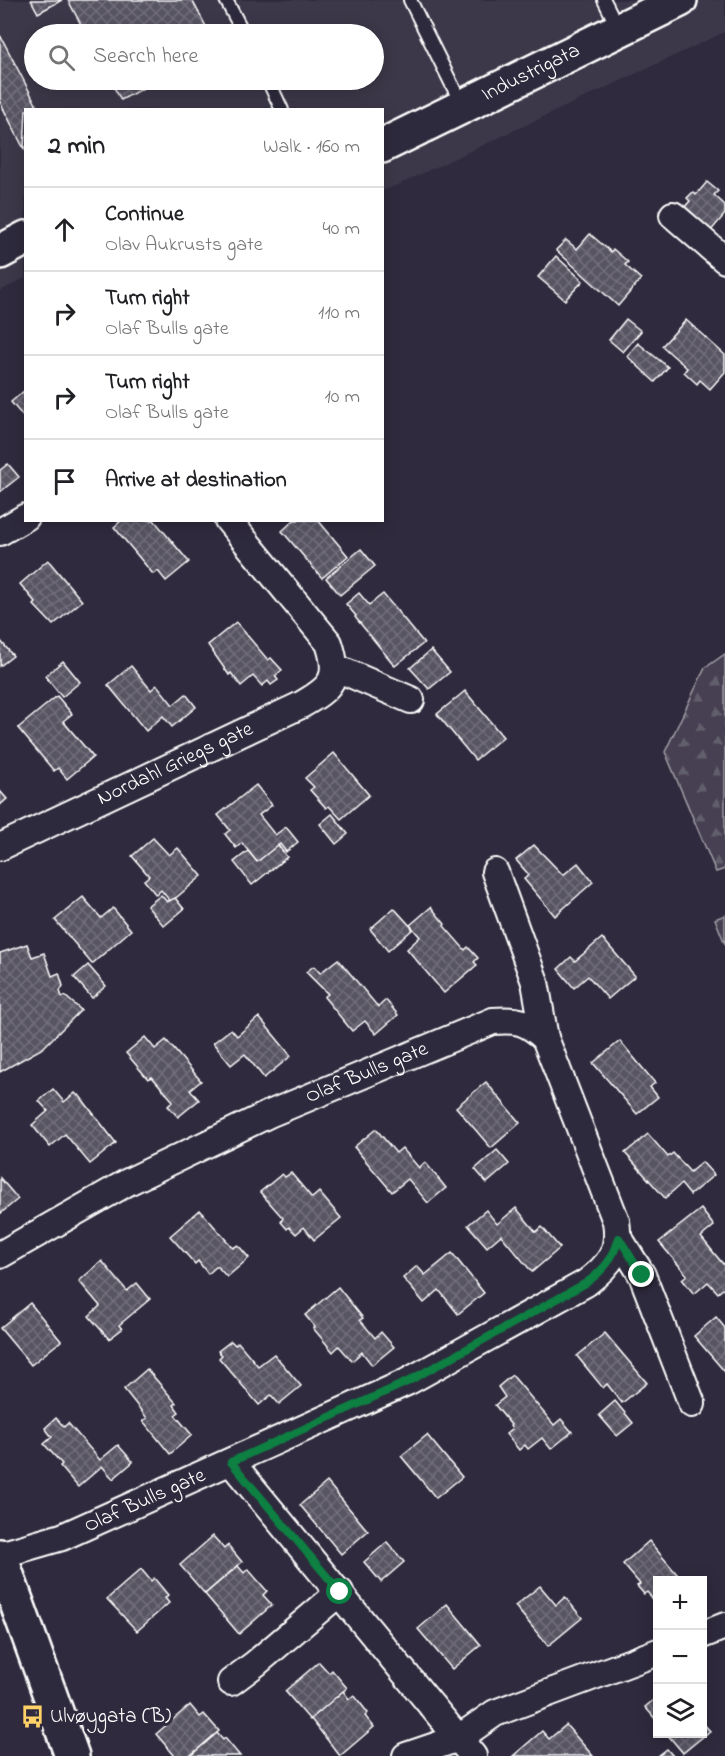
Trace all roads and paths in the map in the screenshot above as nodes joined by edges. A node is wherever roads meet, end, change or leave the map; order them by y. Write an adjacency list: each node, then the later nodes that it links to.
1 (226, 0): 5 (lane)
2 (410, 0): 8 (lane)
3 (604, 0): 6 (lane)
4 (680, 0): 6 (street, Industrigata)
5 (239, 24)
6 (619, 30): 8 (street, Industrigata)
7 (273, 90): 9 (lane)
8 (463, 107): 10 (street, Industrigata)
9 (281, 108)
10 (384, 145)
11 (674, 215): 14 (street)
12 (24, 239): 13 (street)
13 (0, 252)
14 (725, 260)
15 (24, 518): 17 (street)
16 (230, 522): 18 (street)
17 (0, 531)
18 (334, 667): 19 (street); 20 (street, Nordahl Griegs gate)
19 (411, 700)
20 (0, 847)
21 (495, 872): 22 (street)
22 (545, 1038): 23 (street); 24 (street, Olaf Bulls gate)
23 (619, 1238): 25 (street); 26 (street, Olaf Bulls gate)
24 (0, 1255)
25 (692, 1404)
26 (231, 1462): 27 (street, Olaf Bulls gate); 28 (street)
27 (0, 1555): 34 (street)
28 (340, 1592): 32 (street); 33 (street)
29 (725, 1626): 30 (street)
30 (707, 1633)
31 (653, 1654): 33 (street)
32 (231, 1682)
33 (466, 1747): 35 (street)
34 (72, 1756)
35 (406, 1756)

